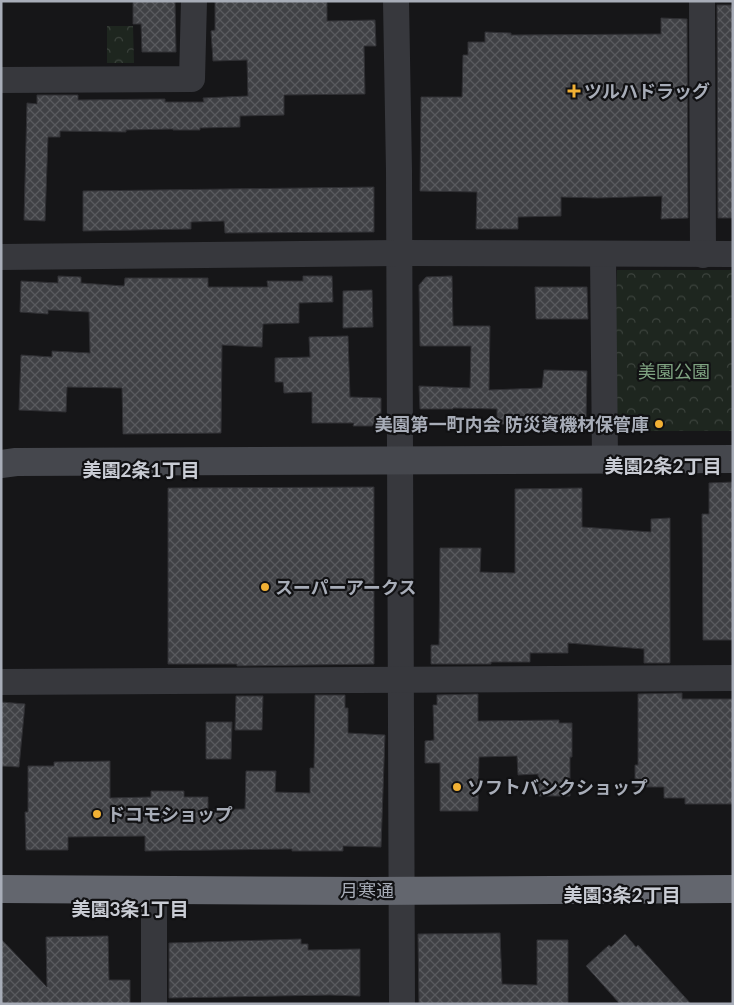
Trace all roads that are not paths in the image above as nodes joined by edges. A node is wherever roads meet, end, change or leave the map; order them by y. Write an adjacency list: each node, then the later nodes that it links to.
1 (194, 1): 4 (street)
2 (396, 1): 5 (street)
3 (702, 1): 8 (street)
4 (1, 80)
5 (398, 254): 6 (street); 9 (street); 12 (street)
6 (603, 254): 8 (street); 10 (street)
7 (733, 254): 8 (street)
8 (703, 255)
9 (1, 257)
10 (606, 459): 11 (street); 12 (street)
11 (733, 459)
12 (399, 461): 13 (street); 15 (street)
13 (1, 464)
14 (733, 678): 15 (street)
15 (400, 680): 16 (street); 20 (street)
16 (1, 682)
17 (1, 889): 19 (highway, 月寒通)
18 (733, 889): 20 (highway, 月寒通)
19 (154, 890): 20 (highway, 月寒通); 21 (street)
20 (402, 890): 22 (street)
21 (154, 1004)
22 (402, 1004)

